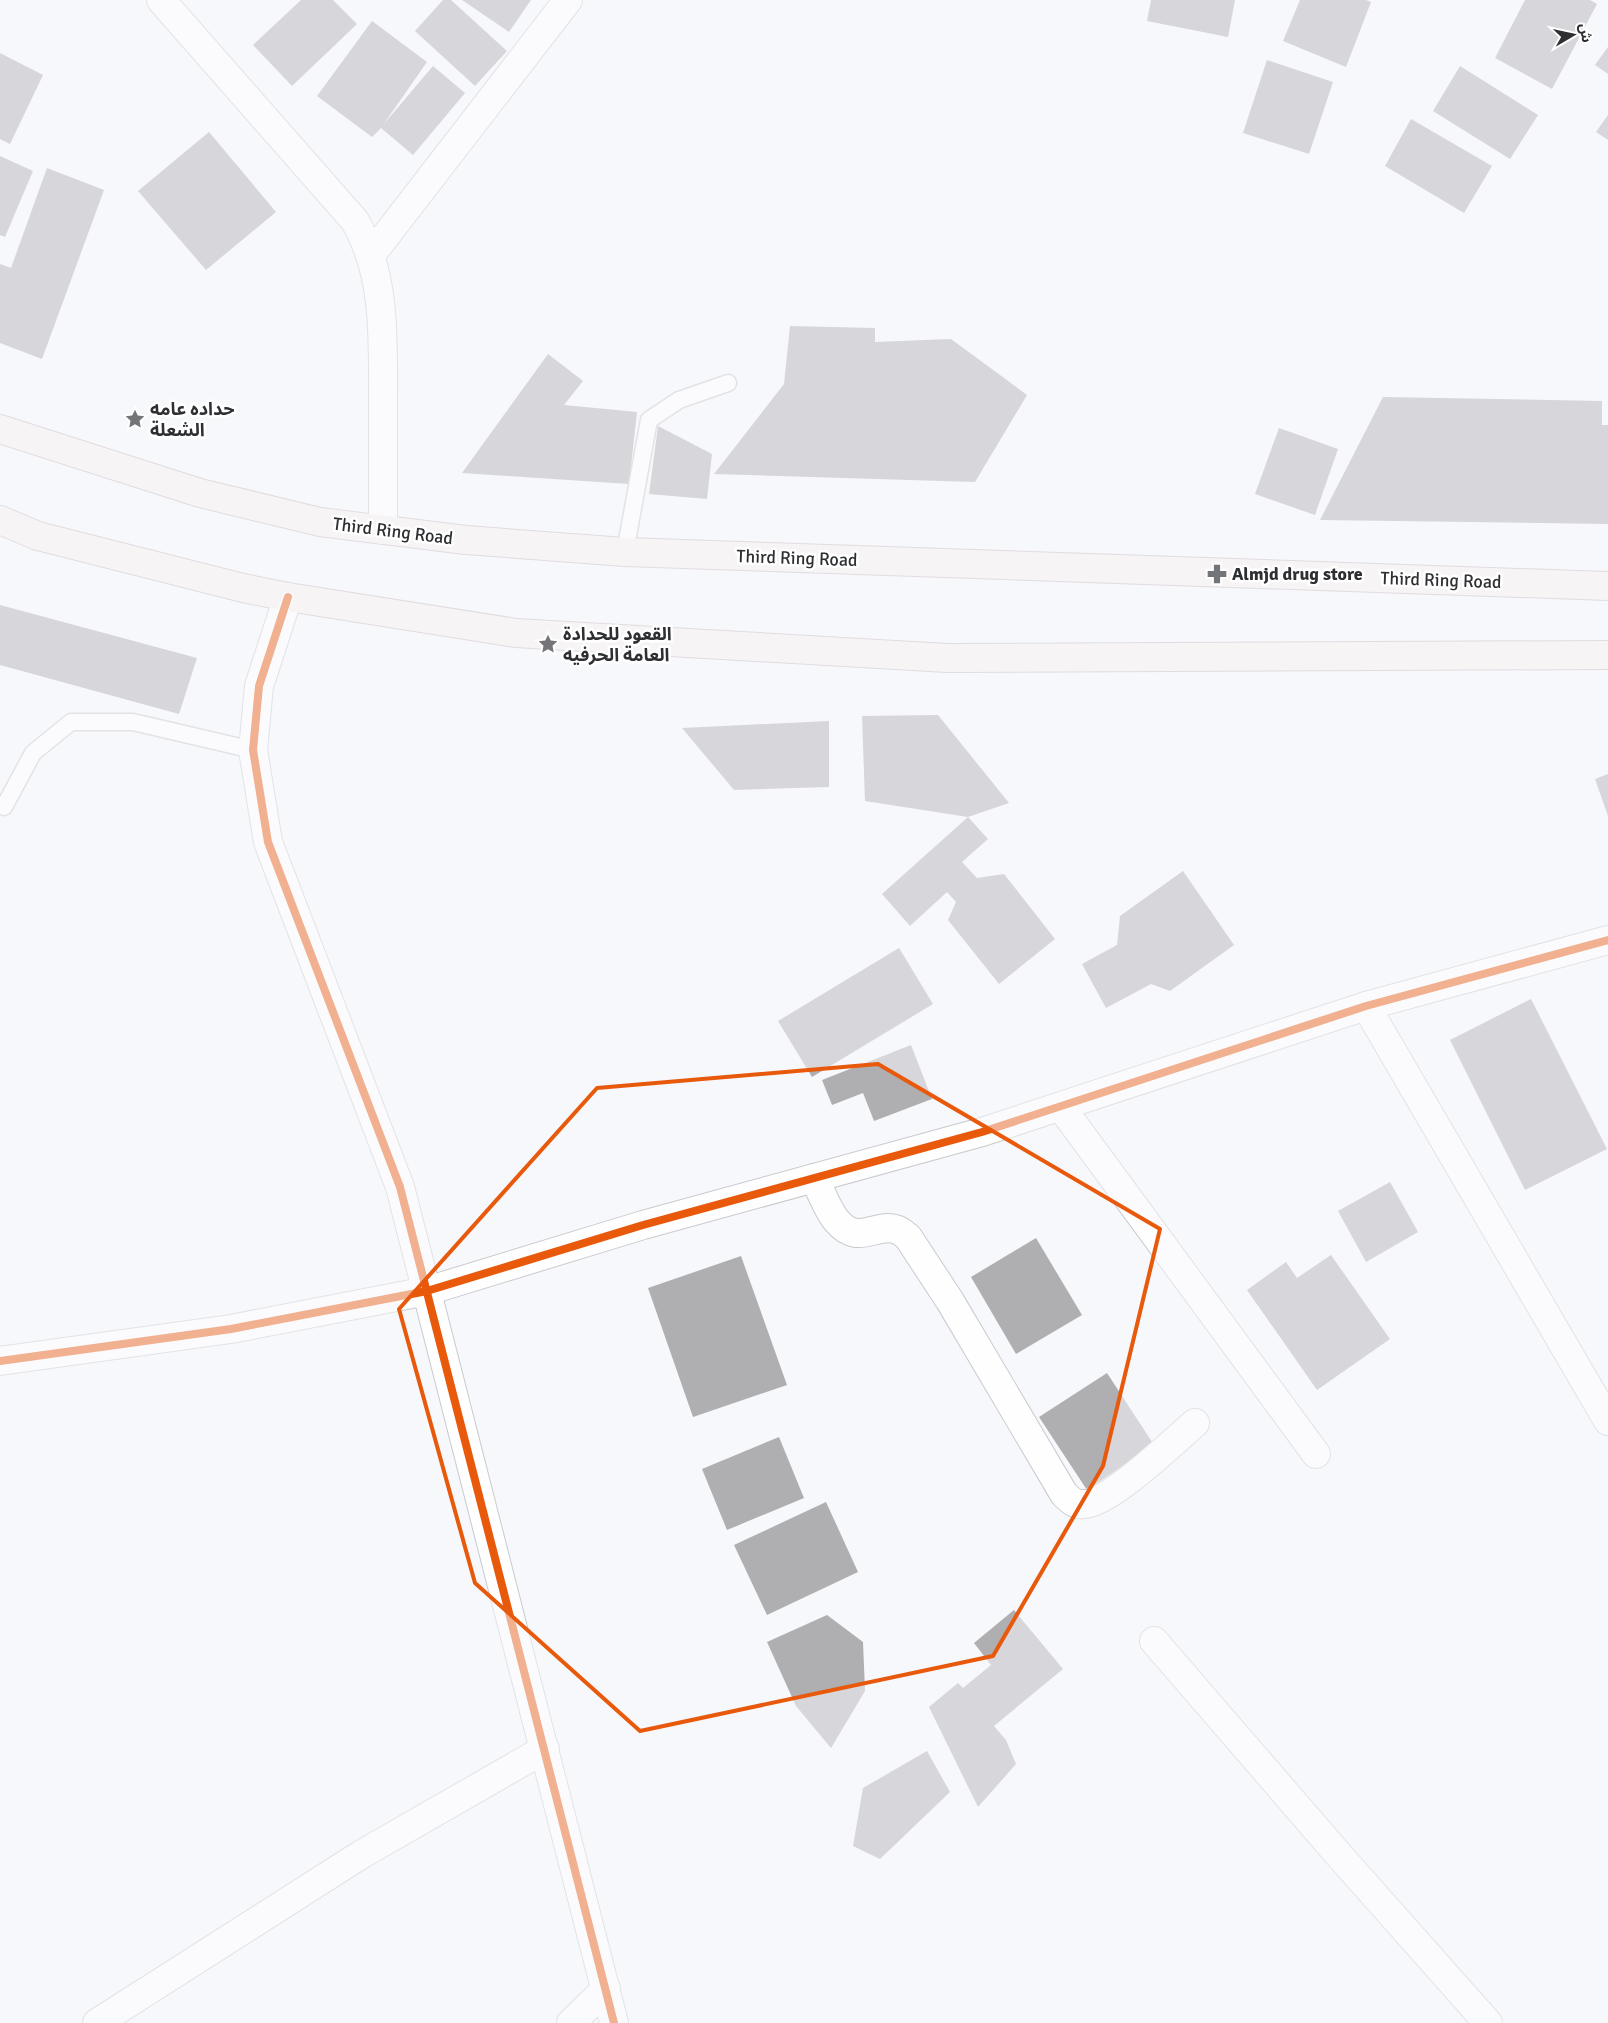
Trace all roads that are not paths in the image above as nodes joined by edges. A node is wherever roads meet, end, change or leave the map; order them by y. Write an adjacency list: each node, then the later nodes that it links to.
1 (162, 0): 3 (street)
2 (568, 0): 3 (street)
3 (371, 255): 7 (street)
4 (728, 383): 8 (lane)
5 (0, 429): 7 (main road, Third Ring Road)
6 (0, 520): 10 (main road)
7 (383, 530): 8 (main road, Third Ring Road)
8 (625, 552): 9 (main road, Third Ring Road)
9 (1608, 586)
10 (288, 597): 11 (main road); 12 (street)
11 (1608, 654)
12 (253, 750): 13 (lane); 18 (street)
13 (4, 807)
14 (1608, 940): 15 (street)
15 (1366, 1006): 16 (street); 20 (street)
16 (1061, 1107): 17 (street); 22 (street)
17 (814, 1178): 18 (street); 21 (street)
18 (427, 1291): 19 (street); 24 (street)
19 (0, 1361)
20 (1608, 1421)
21 (1195, 1423)
22 (1316, 1454)
23 (1154, 1641): 29 (street)
24 (545, 1749): 25 (street); 26 (street)
25 (606, 1989): 27 (street); 28 (street)
26 (97, 2023)
27 (571, 2023)
28 (614, 2023)
29 (1488, 2023)

